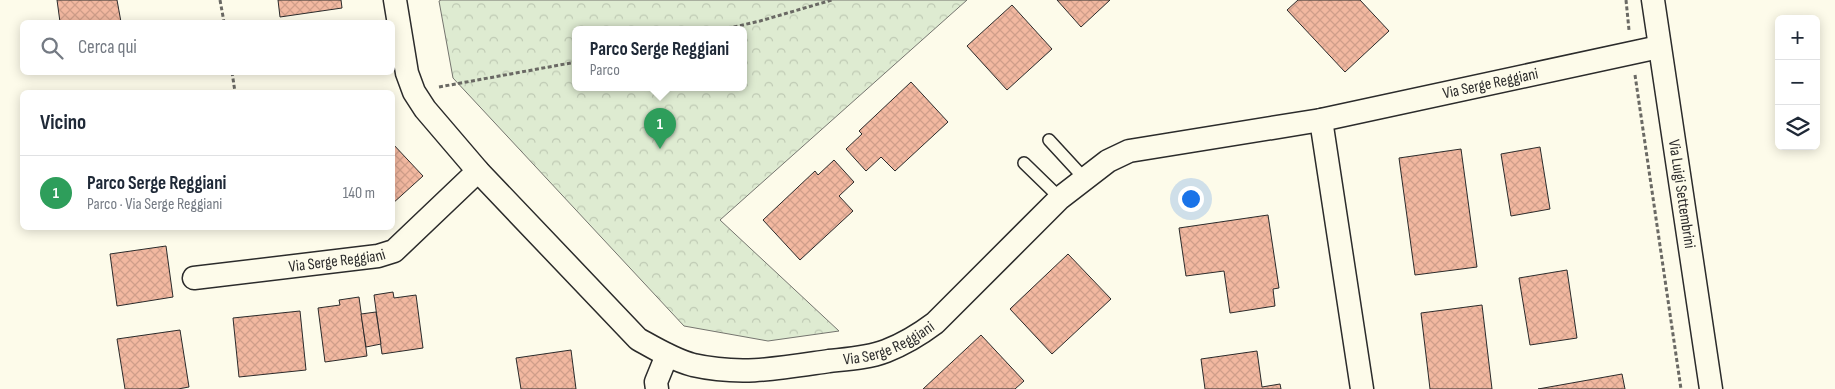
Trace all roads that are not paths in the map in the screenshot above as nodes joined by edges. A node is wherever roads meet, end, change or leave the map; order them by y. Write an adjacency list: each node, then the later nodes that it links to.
1 (395, 0): 7 (street, Via Serge Reggiani)
2 (1652, 0): 3 (street, Via Luigi Settembrini)
3 (1659, 47): 4 (street, Via Serge Reggiani); 14 (street, Via Luigi Settembrini)
4 (1321, 120): 8 (street, Via Serge Reggiani); 13 (street)
5 (1049, 140): 8 (lane)
6 (1024, 163): 9 (lane)
7 (478, 172): 10 (street, Via Serge Reggiani); 11 (street, Via Serge Reggiani)
8 (1084, 178): 9 (street, Via Serge Reggiani)
9 (1060, 198): 11 (street, Via Serge Reggiani)
10 (194, 278)
11 (667, 355): 12 (street)
12 (656, 389)
13 (1362, 389)
14 (1711, 389)

